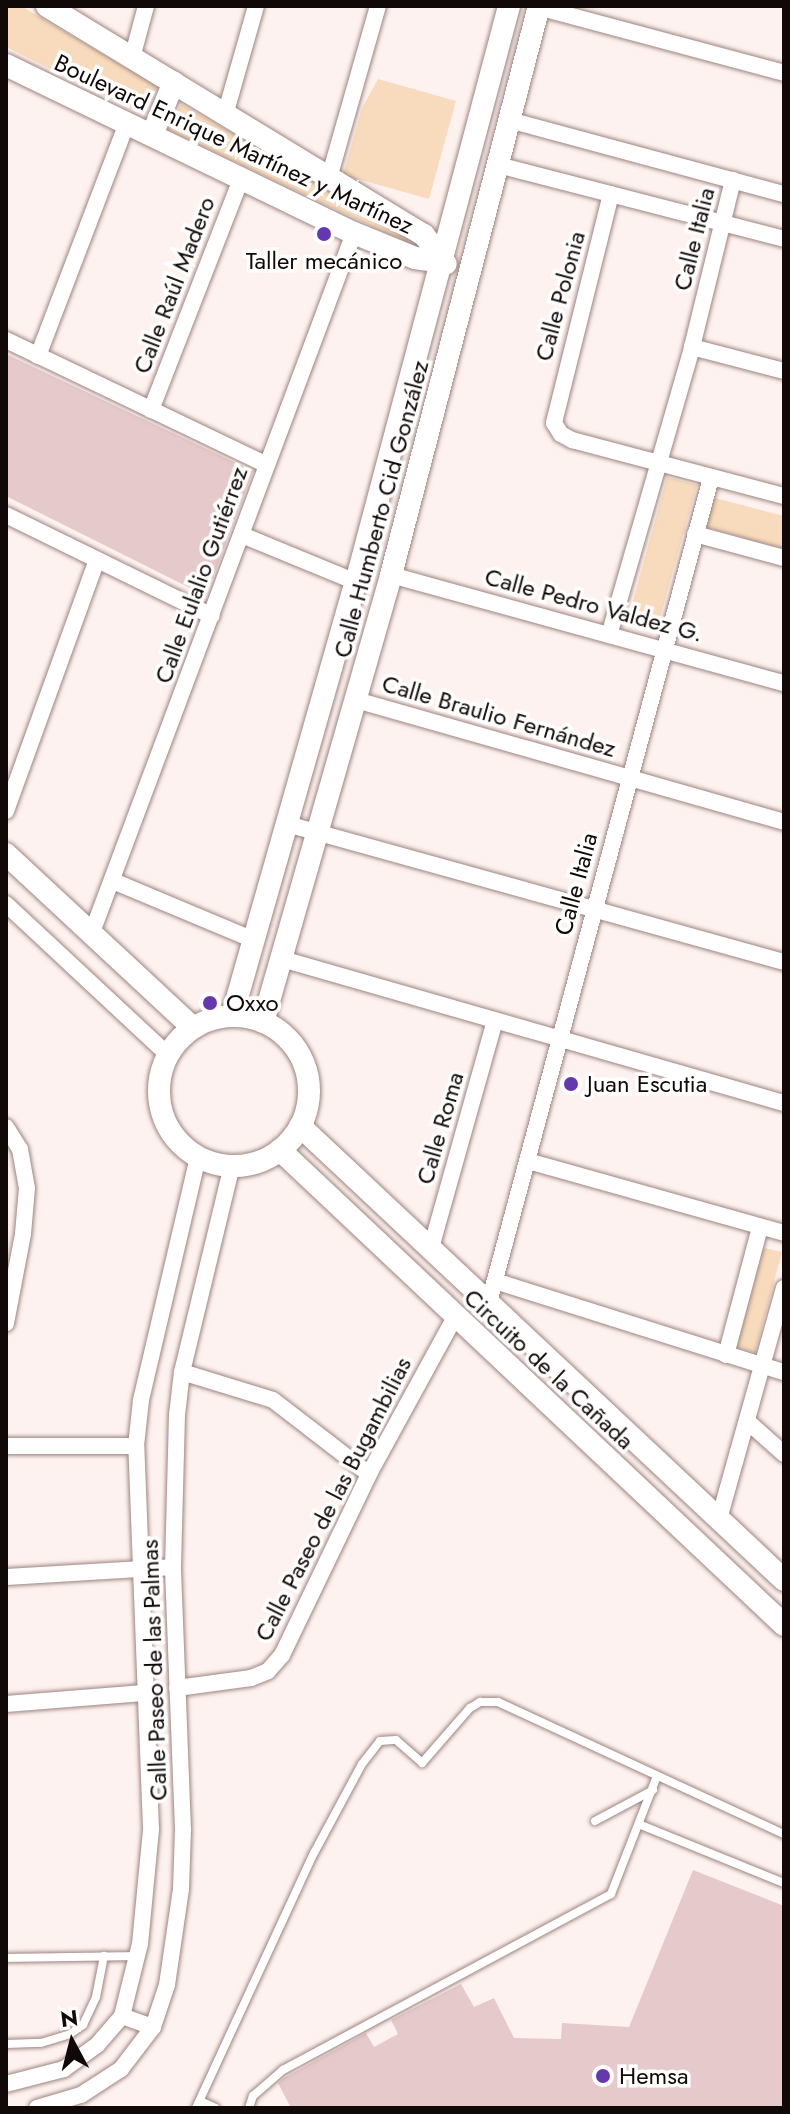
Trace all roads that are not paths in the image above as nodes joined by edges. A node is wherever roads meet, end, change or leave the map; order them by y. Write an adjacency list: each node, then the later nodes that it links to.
1 (47, 6): 7 (street, Boulevard Enrique Martínez y Martínez)
2 (146, 6): 7 (street)
3 (256, 6): 11 (street)
4 (378, 6): 17 (street)
5 (509, 6): 24 (street, Calle Humberto Cid González)
6 (539, 6): 9 (street); 12 (street, Calle Humberto Cid González)
7 (132, 58): 10 (street, Boulevard Enrique Martínez y Martínez)
8 (8, 71): 13 (street, Boulevard Enrique Martínez y Martínez)
9 (784, 73)
10 (174, 82): 11 (street, Boulevard Enrique Martínez y Martínez); 14 (street)
11 (225, 115): 17 (street, Boulevard Enrique Martínez y Martínez)
12 (509, 120): 15 (street, Calle Humberto Cid González); 18 (street)
13 (127, 123): 14 (street, Boulevard Enrique Martínez y Martínez); 28 (street)
14 (152, 135): 16 (street, Boulevard Enrique Martínez y Martínez)
15 (498, 165): 19 (street); 25 (street, Calle Humberto Cid González)
16 (242, 177): 22 (street, Boulevard Enrique Martínez y Martínez); 30 (street, Calle Raúl Madero)
17 (329, 178): 24 (street, Boulevard Enrique Martínez y Martínez)
18 (733, 180): 20 (street); 21 (street, Calle Italia)
19 (611, 194): 21 (street); 32 (street, Calle Polonia)
20 (784, 194)
21 (722, 223): 23 (street); 27 (street, Calle Italia)
22 (354, 233): 24 (street, Boulevard Enrique Martínez y Martínez); 33 (street, Calle Eulalio Gutiérrez)
23 (784, 239)
24 (442, 262): 25 (street, Boulevard Enrique Martínez y Martínez); 31 (street, Calle Humberto Cid González)
25 (469, 281): 34 (street, Calle Humberto Cid González)
26 (6, 340): 28 (street)
27 (692, 347): 29 (street); 32 (street, Calle Italia)
28 (38, 356): 30 (street)
29 (784, 371)
30 (151, 410): 33 (street)
31 (387, 462): 34 (street); 43 (street, Calle Humberto Cid González)
32 (657, 464): 35 (street); 45 (street, Calle Italia)
33 (267, 465): 39 (street, Calle Eulalio Gutiérrez)
34 (419, 472): 42 (street, Calle Humberto Cid González)
35 (711, 478): 36 (street); 38 (street, Calle Italia)
36 (784, 496)
37 (6, 515): 41 (street)
38 (695, 534): 40 (street); 46 (street, Calle Italia)
39 (242, 535): 43 (street); 44 (street, Calle Eulalio Gutiérrez)
40 (784, 558)
41 (97, 560): 44 (street); 50 (street)
42 (391, 575): 45 (street, Calle Pedro Valdez G.); 48 (street, Calle Humberto Cid González)
43 (356, 582): 52 (street, Calle Humberto Cid González)
44 (212, 616): 55 (street, Calle Eulalio Gutiérrez)
45 (610, 632): 46 (street, Calle Pedro Valdez G.)
46 (665, 649): 47 (street, Calle Pedro Valdez G.); 49 (street, Calle Italia)
47 (784, 683)
48 (356, 700): 49 (street, Calle Braulio Fernández); 53 (street, Calle Humberto Cid González)
49 (630, 778): 51 (street, Calle Braulio Fernández); 57 (street, Calle Italia)
50 (6, 811)
51 (784, 822)
52 (287, 824): 53 (street); 59 (street, Calle Humberto Cid González)
53 (317, 832): 57 (street); 60 (street, Calle Humberto Cid González)
54 (6, 854): 58 (street)
55 (113, 881): 58 (street, Calle Eulalio Gutiérrez); 59 (street)
56 (6, 904): 67 (street)
57 (594, 908): 61 (street); 66 (street, Calle Italia)
58 (91, 935): 65 (street)
59 (254, 940): 62 (street, Calle Humberto Cid González)
60 (282, 959): 63 (street); 64 (street, Calle Humberto Cid González)
61 (784, 962)
62 (232, 1016): 64 (street); 65 (street)
63 (495, 1021): 66 (street); 77 (street, Calle Roma)
64 (263, 1022): 69 (street)
65 (193, 1028): 67 (street)
66 (560, 1039): 68 (street); 73 (street, Calle Italia)
67 (168, 1055): 72 (street)
68 (784, 1103)
69 (300, 1126): 71 (street); 77 (street, Circuito de la Cañada)
70 (6, 1127): 81 (street)
71 (280, 1150): 74 (street); 80 (street, Circuito de la Cañada)
72 (198, 1157): 74 (street); 88 (street, Calle Paseo de las Palmas)
73 (528, 1161): 75 (street); 79 (street, Calle Italia)
74 (232, 1166): 84 (street, Calle Paseo de las Palmas)
75 (760, 1227): 76 (street); 82 (street)
76 (784, 1233)
77 (431, 1248): 79 (street, Circuito de la Cañada)
78 (784, 1288): 83 (street)
79 (492, 1291): 82 (street); 91 (street, Circuito de la Cañada)
80 (455, 1317): 90 (street, Calle Paseo de las Bugambilias); 96 (street, Circuito de la Cañada)
81 (6, 1323)
82 (726, 1355): 83 (street)
83 (762, 1365): 85 (street); 86 (street)
84 (182, 1372): 90 (street); 92 (street, Calle Paseo de las Palmas)
85 (784, 1372)
86 (747, 1421): 89 (street); 91 (street)
87 (6, 1446): 88 (street)
88 (136, 1446): 93 (street, Calle Paseo de las Palmas)
89 (784, 1454)
90 (369, 1474): 97 (street, Calle Paseo de las Bugambilias)
91 (719, 1519): 95 (street, Circuito de la Cañada)
92 (173, 1567): 93 (street); 97 (street, Calle Paseo de las Palmas)
93 (140, 1569): 94 (street); 98 (street, Calle Paseo de las Palmas)
94 (6, 1577)
95 (784, 1580)
96 (784, 1625)
97 (177, 1688): 110 (street, Calle Paseo de las Palmas)
98 (144, 1693): 99 (street); 107 (street, Calle Paseo de las Palmas)
99 (6, 1704)
100 (657, 1776): 101 (lane); 104 (lane); 113 (lane)
101 (653, 1790): 102 (lane); 103 (lane)
102 (595, 1821)
103 (641, 1825): 105 (lane); 116 (lane)
104 (784, 1834)
105 (784, 1883)
106 (104, 1956): 107 (lane); 108 (lane); 111 (lane)
107 (137, 1956): 109 (street, Calle Paseo de las Palmas)
108 (6, 1958)
109 (122, 2016): 110 (street); 112 (street, Calle Paseo de las Palmas)
110 (153, 2027): 114 (street, Calle Paseo de las Palmas)
111 (6, 2044)
112 (6, 2084)
113 (198, 2104): 115 (lane)
114 (46, 2107)
115 (216, 2108)
116 (249, 2108)

